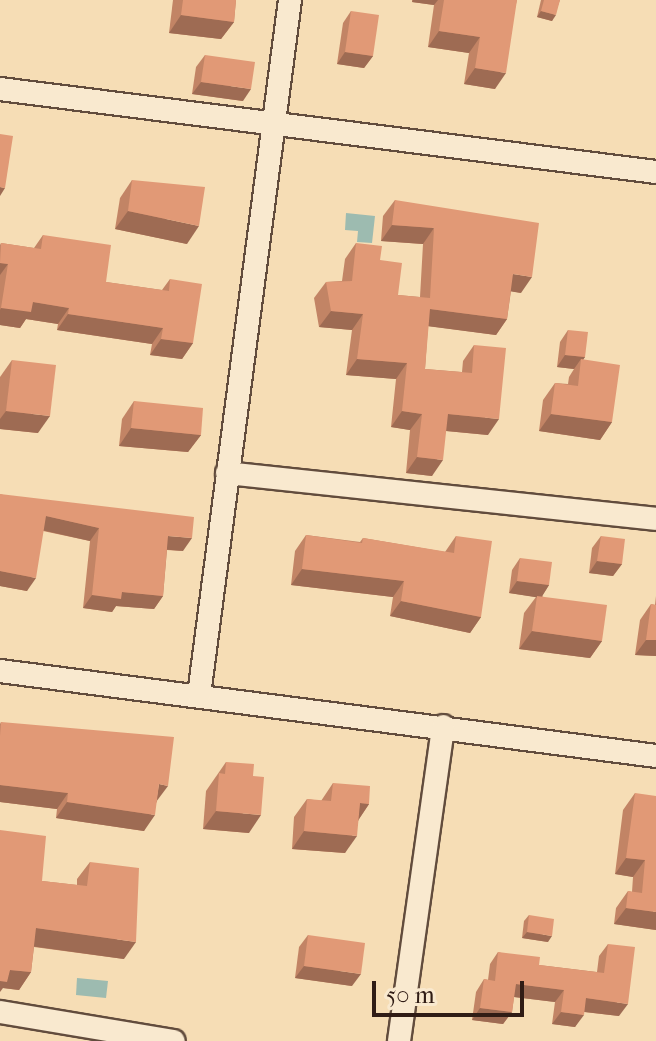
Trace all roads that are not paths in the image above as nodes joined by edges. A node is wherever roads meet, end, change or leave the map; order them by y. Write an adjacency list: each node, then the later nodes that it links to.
1 (290, 0): 3 (street)
2 (0, 89): 3 (street)
3 (276, 121): 4 (street); 5 (street)
4 (656, 172)
5 (227, 473): 6 (street); 8 (street)
6 (656, 519)
7 (0, 671): 8 (street)
8 (199, 695): 9 (street)
9 (443, 726): 10 (street); 13 (street)
10 (656, 756)
11 (0, 1012): 12 (street)
12 (170, 1041)
13 (399, 1041)

